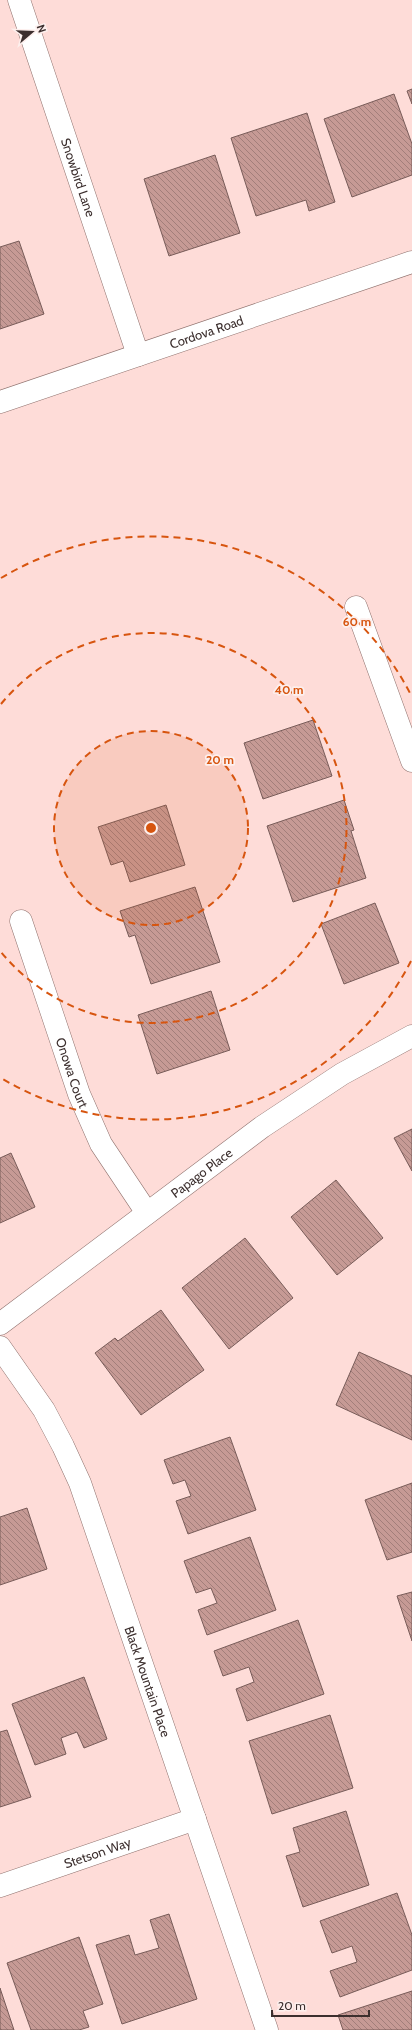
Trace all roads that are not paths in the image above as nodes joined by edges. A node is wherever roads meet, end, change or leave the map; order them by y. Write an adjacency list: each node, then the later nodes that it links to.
1 (19, 0): 3 (street, Snowbird Lane)
2 (412, 262): 3 (street, Cordova Road)
3 (138, 355): 4 (street, Cordova Road)
4 (0, 402)
5 (356, 606): 6 (street)
6 (412, 761)
7 (21, 921): 9 (street, Onowa Court)
8 (412, 1036): 9 (street, Papago Place)
9 (147, 1213): 10 (street, Papago Place)
10 (0, 1324)
11 (0, 1347): 12 (street, Black Mountain Place)
12 (195, 1819): 13 (street, Stetson Way); 14 (street, Black Mountain Place)
13 (0, 1886)
14 (267, 2030)

